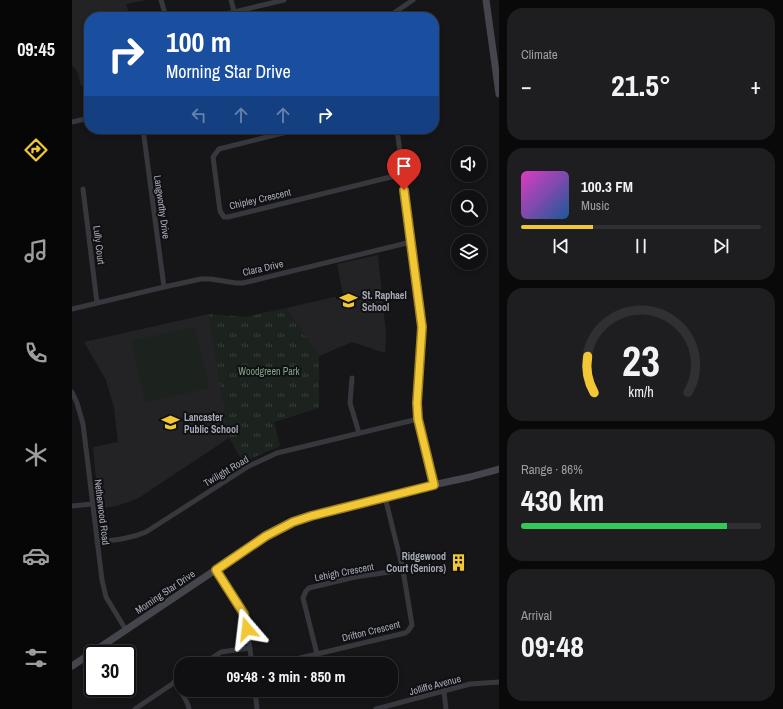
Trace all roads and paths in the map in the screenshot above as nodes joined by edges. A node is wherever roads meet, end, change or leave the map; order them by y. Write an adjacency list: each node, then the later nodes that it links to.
1 (161, 0): 6 (street)
2 (231, 0): 7 (street)
3 (284, 0): 7 (street)
4 (413, 0): 8 (street)
5 (486, 0): 9 (street)
6 (165, 12)
7 (234, 12)
8 (395, 12)
9 (499, 94)
10 (84, 119): 11 (street)
11 (72, 122)
12 (144, 134): 18 (street, Langworthy Drive)
13 (279, 134): 15 (street, Chipley Crescent)
14 (398, 134): 15 (street)
15 (403, 174): 17 (street)
16 (83, 189): 19 (street, Lully Court)
17 (410, 242): 18 (street, Clara Drive); 23 (street)
18 (164, 287): 19 (street, Clara Drive)
19 (97, 303): 20 (street, Clara Drive)
20 (72, 309)
21 (352, 378): 24 (street)
22 (72, 392): 28 (street, Netherwood Road)
23 (418, 419): 24 (street, Twilight Road); 26 (street)
24 (359, 433): 30 (street, Twilight Road)
25 (499, 469): 26 (street, Morning Star Drive)
26 (434, 485): 27 (street, Morning Star Drive)
27 (385, 497): 31 (street, Morning Star Drive); 32 (street, Drifton Crescent)
28 (92, 504): 29 (street); 30 (street, Netherwood Road)
29 (72, 506)
30 (98, 542): 33 (street, Netherwood Road)
31 (216, 570): 33 (street, Morning Star Drive); 34 (street)
32 (403, 570): 35 (street, Drifton Crescent); 35 (street, Lehigh Crescent)
33 (126, 630): 39 (street, Morning Star Drive)
34 (250, 648): 36 (street); 37 (street)
35 (318, 654): 38 (street, Drifton Crescent)
36 (214, 657)
37 (251, 657)
38 (305, 657)
39 (72, 666)
40 (174, 682): 45 (street)
41 (499, 682): 42 (street, Jolliffe Avenue)
42 (444, 692): 48 (street, Jolliffe Avenue); 49 (street)
43 (183, 697): 46 (street)
44 (256, 697): 47 (street)
45 (135, 709)
46 (189, 709)
47 (257, 709)
48 (376, 709)
49 (446, 709)

